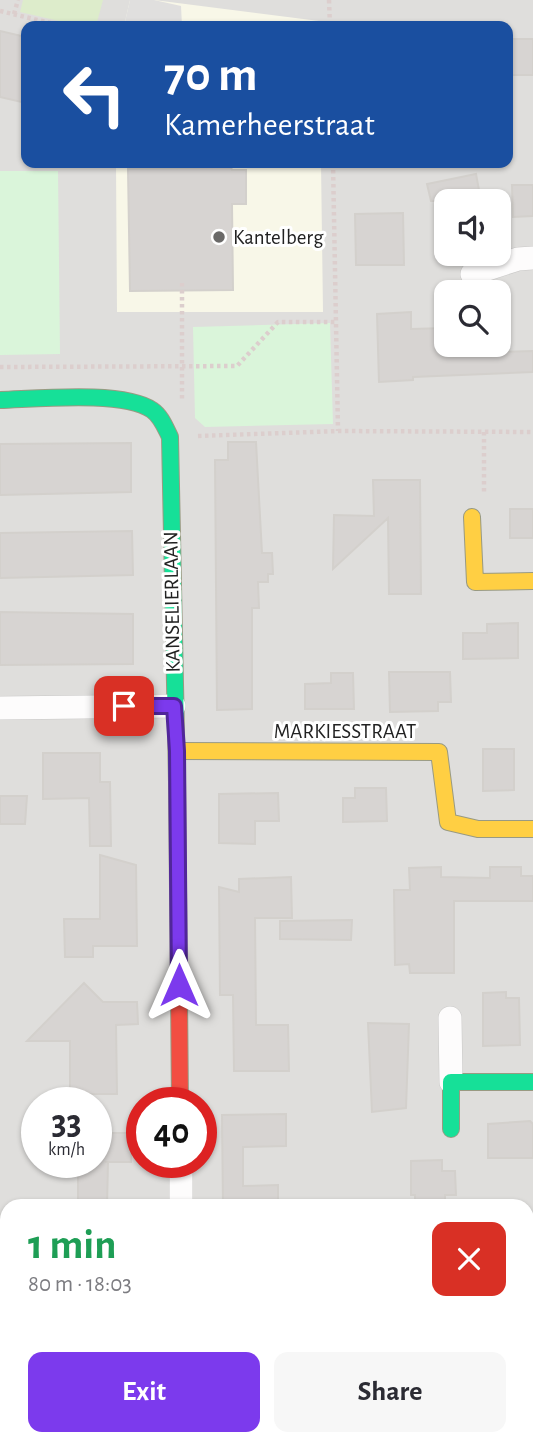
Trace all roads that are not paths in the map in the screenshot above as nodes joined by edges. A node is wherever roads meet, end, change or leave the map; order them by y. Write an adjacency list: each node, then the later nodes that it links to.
1 (533, 258): 2 (street)
2 (472, 274)
3 (0, 400): 6 (street, KANSELIERLAAN)
4 (472, 517): 5 (street)
5 (533, 581)
6 (174, 706): 7 (street); 8 (street, KANSELIERLAAN)
7 (0, 708)
8 (177, 751): 9 (street, MARKIESSTRAAT); 13 (street, KANSELIERLAAN)
9 (533, 829)
10 (450, 1018): 11 (street)
11 (451, 1082): 12 (street); 14 (street)
12 (533, 1082)
13 (180, 1087)
14 (451, 1129)
15 (181, 1178): 16 (street)
16 (181, 1199)

